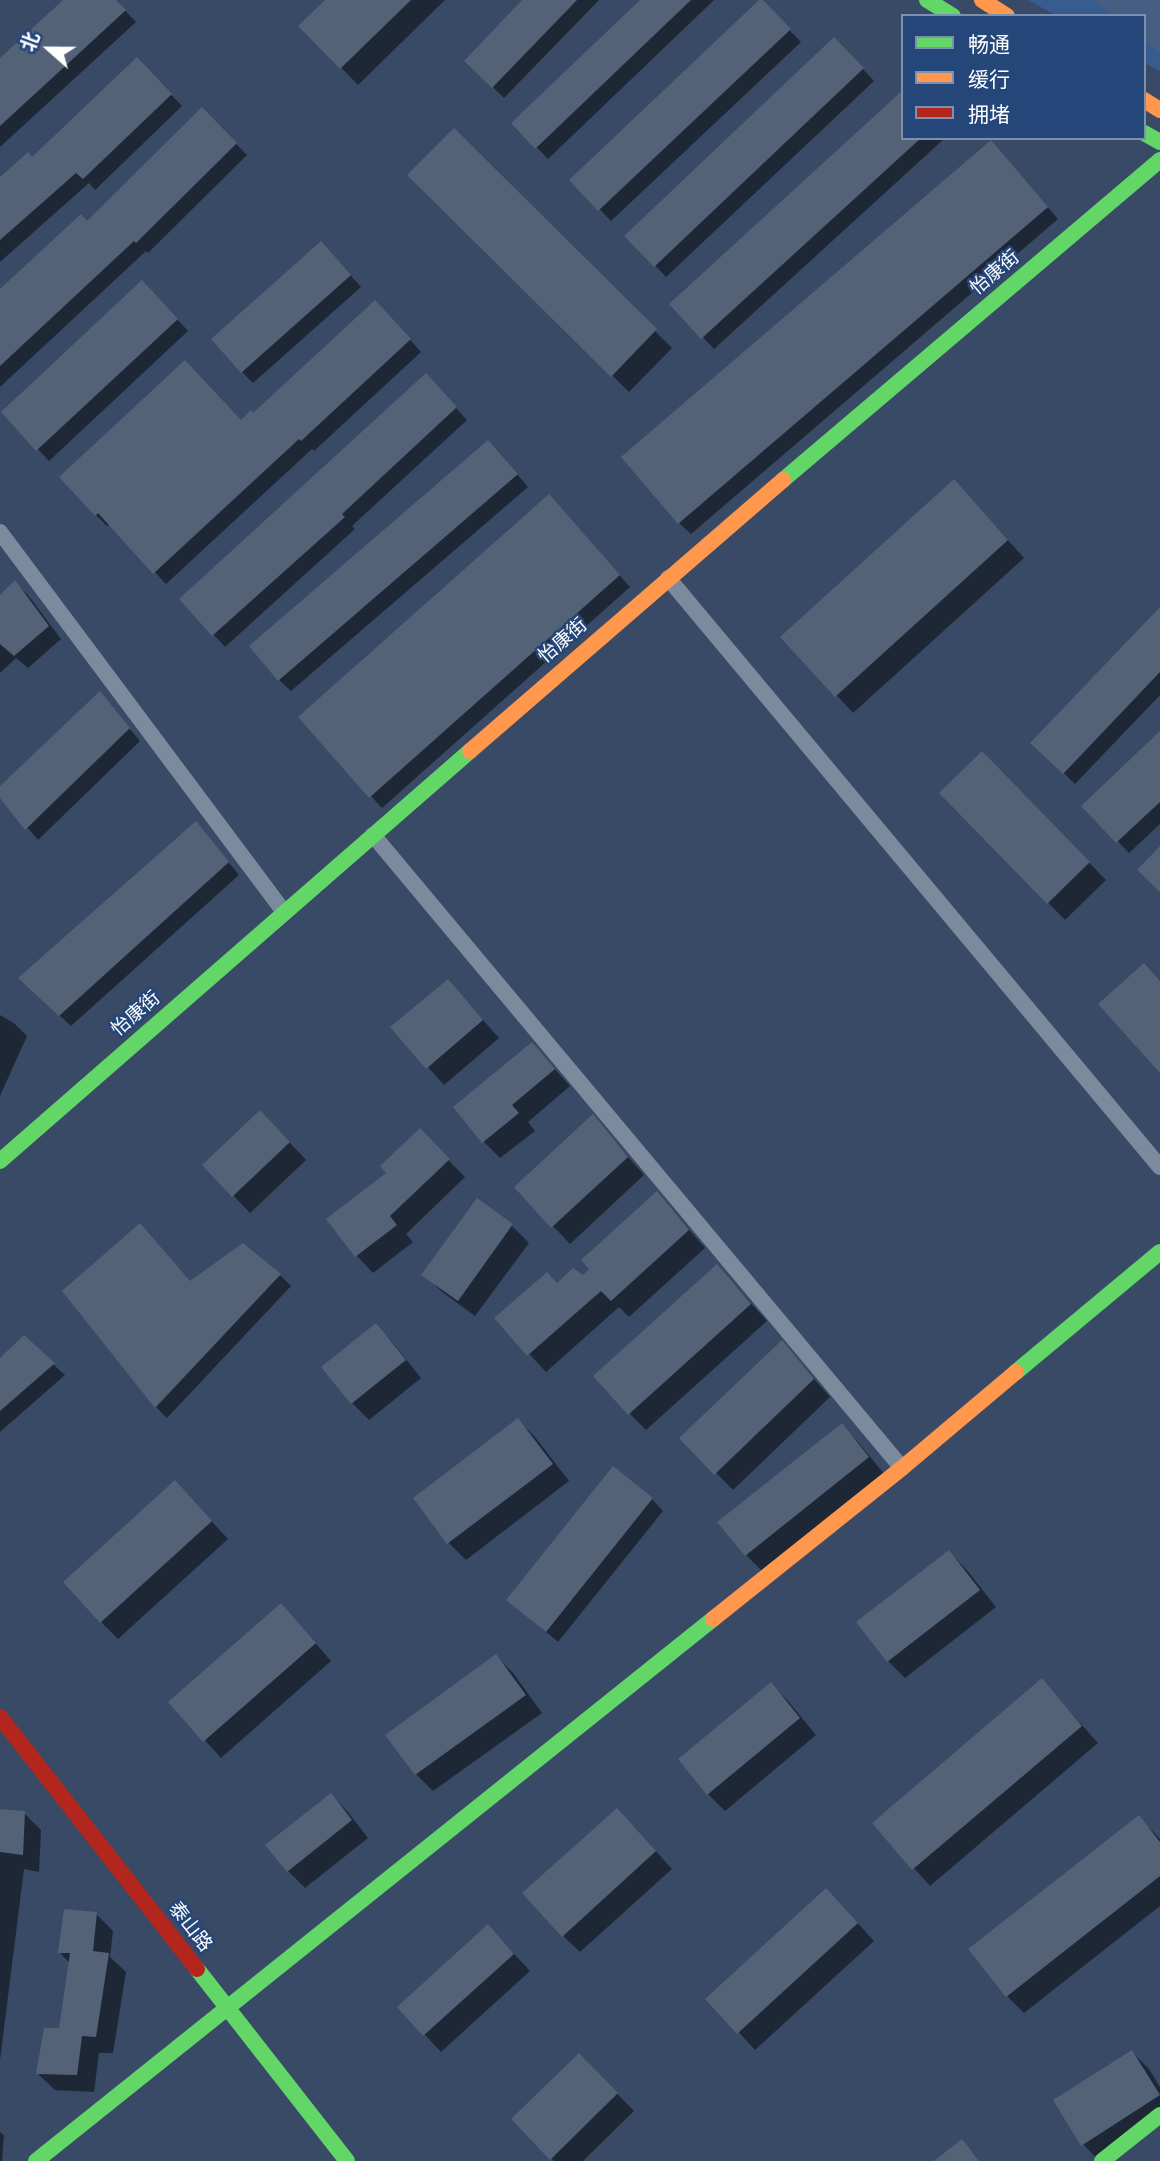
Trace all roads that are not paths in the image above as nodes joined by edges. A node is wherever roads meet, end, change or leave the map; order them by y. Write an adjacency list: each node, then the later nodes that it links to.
1 (927, 0): 3 (street)
2 (982, 0): 4 (street)
3 (950, 14)
4 (1004, 14)
5 (1160, 160): 7 (street, 怡康街)
6 (0, 532): 9 (street)
7 (668, 578): 8 (street, 怡康街); 11 (street)
8 (373, 835): 9 (street, 怡康街); 13 (street)
9 (284, 912): 10 (street, 怡康街)
10 (0, 1161)
11 (1160, 1167)
12 (1160, 1252): 13 (street)
13 (902, 1468): 15 (street)
14 (0, 1717): 15 (street, 泰山路)
15 (226, 2008): 17 (street); 18 (street, 泰山路)
16 (1160, 2115): 19 (street)
17 (36, 2161)
18 (347, 2161)
19 (1102, 2161)

